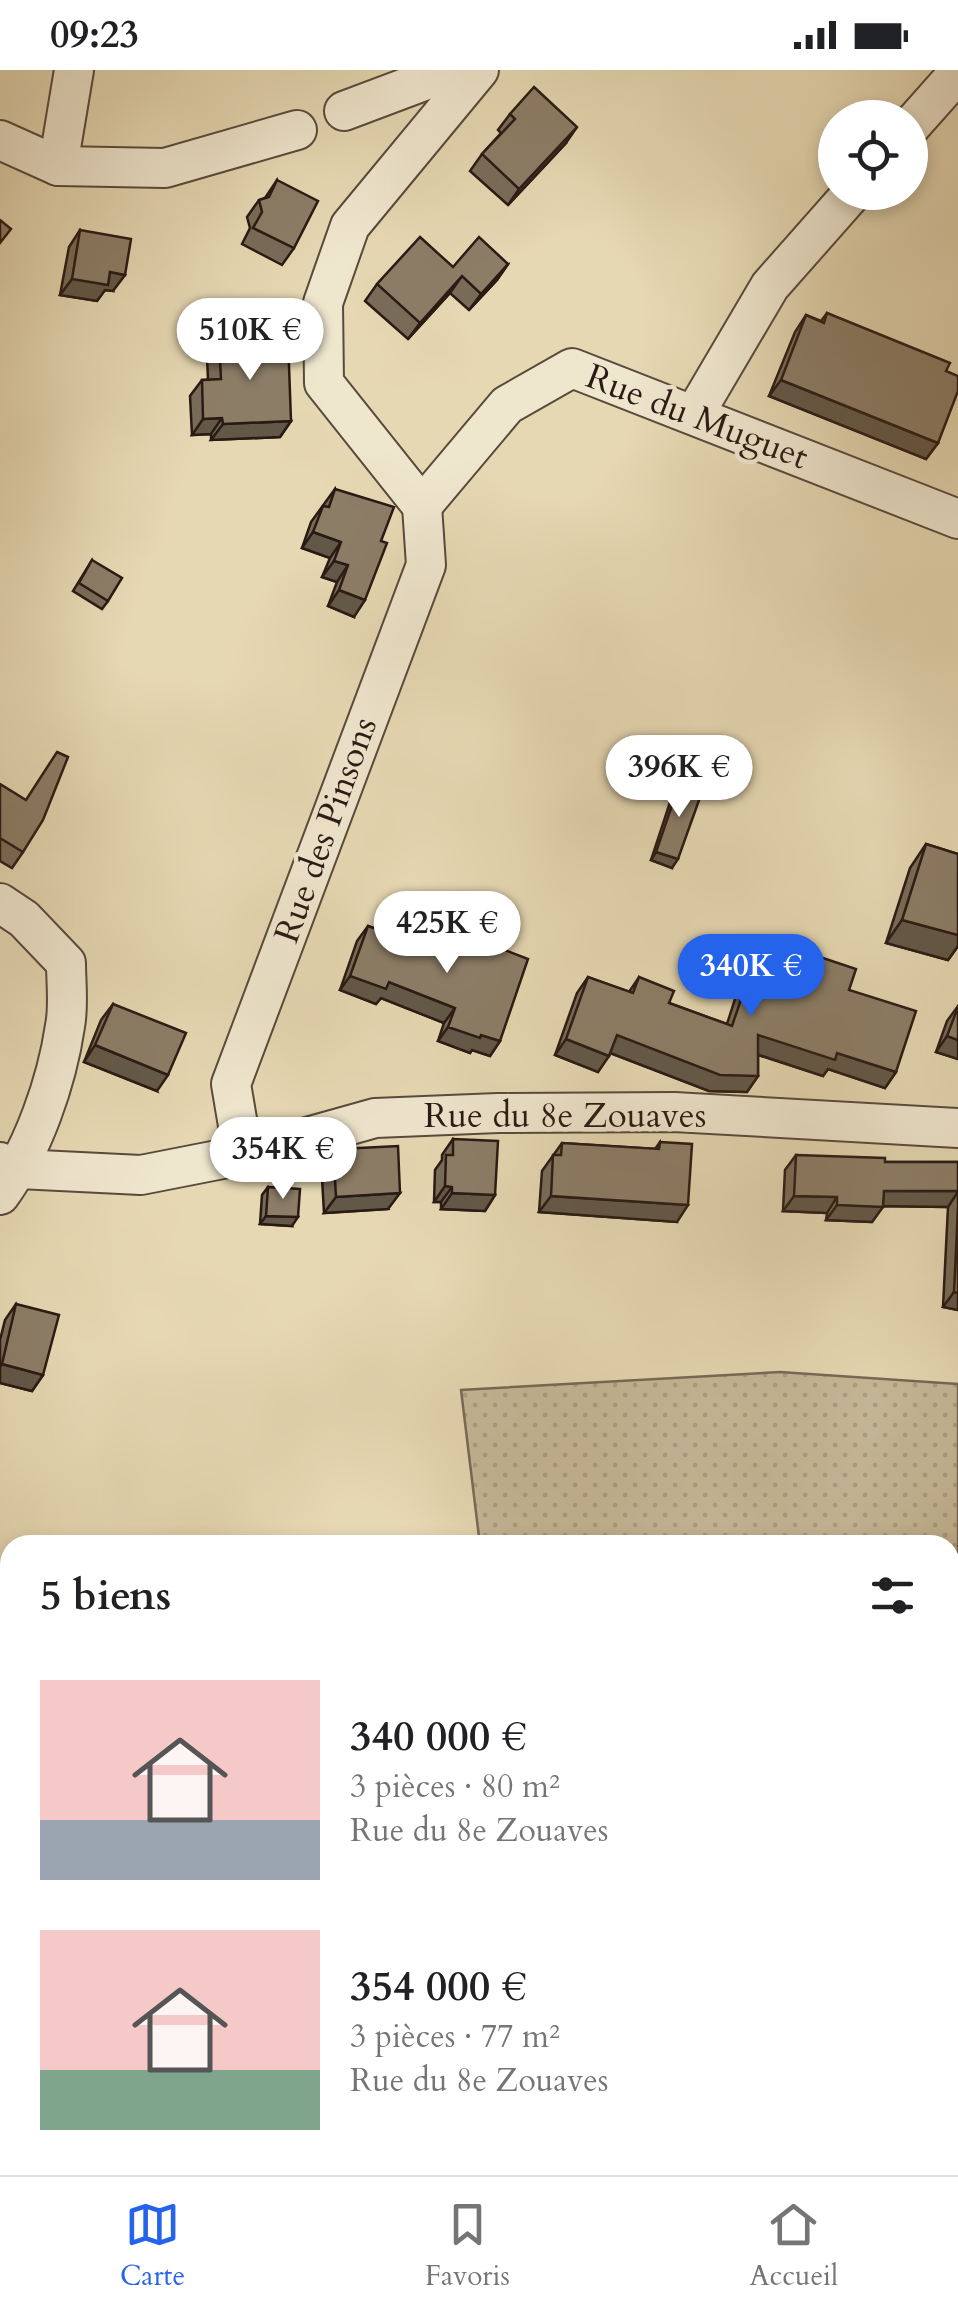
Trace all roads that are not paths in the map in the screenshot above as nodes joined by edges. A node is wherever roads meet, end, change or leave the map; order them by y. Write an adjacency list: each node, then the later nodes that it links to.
1 (74, 70): 9 (street)
2 (452, 70): 6 (street)
3 (478, 70): 12 (street)
4 (958, 73): 5 (street)
5 (928, 107)
6 (344, 111)
7 (296, 130): 9 (street)
8 (0, 140): 9 (street)
9 (58, 166)
10 (837, 210): 11 (street)
11 (694, 415): 12 (street, Rue du Muguet); 13 (street, Rue du Muguet)
12 (422, 506): 16 (street, Rue des Pinsons)
13 (958, 519)
14 (0, 903): 17 (street)
15 (958, 1128): 16 (street, Rue du 8e Zouaves)
16 (243, 1155): 17 (street, Rue du 8e Zouaves)
17 (6, 1175)

